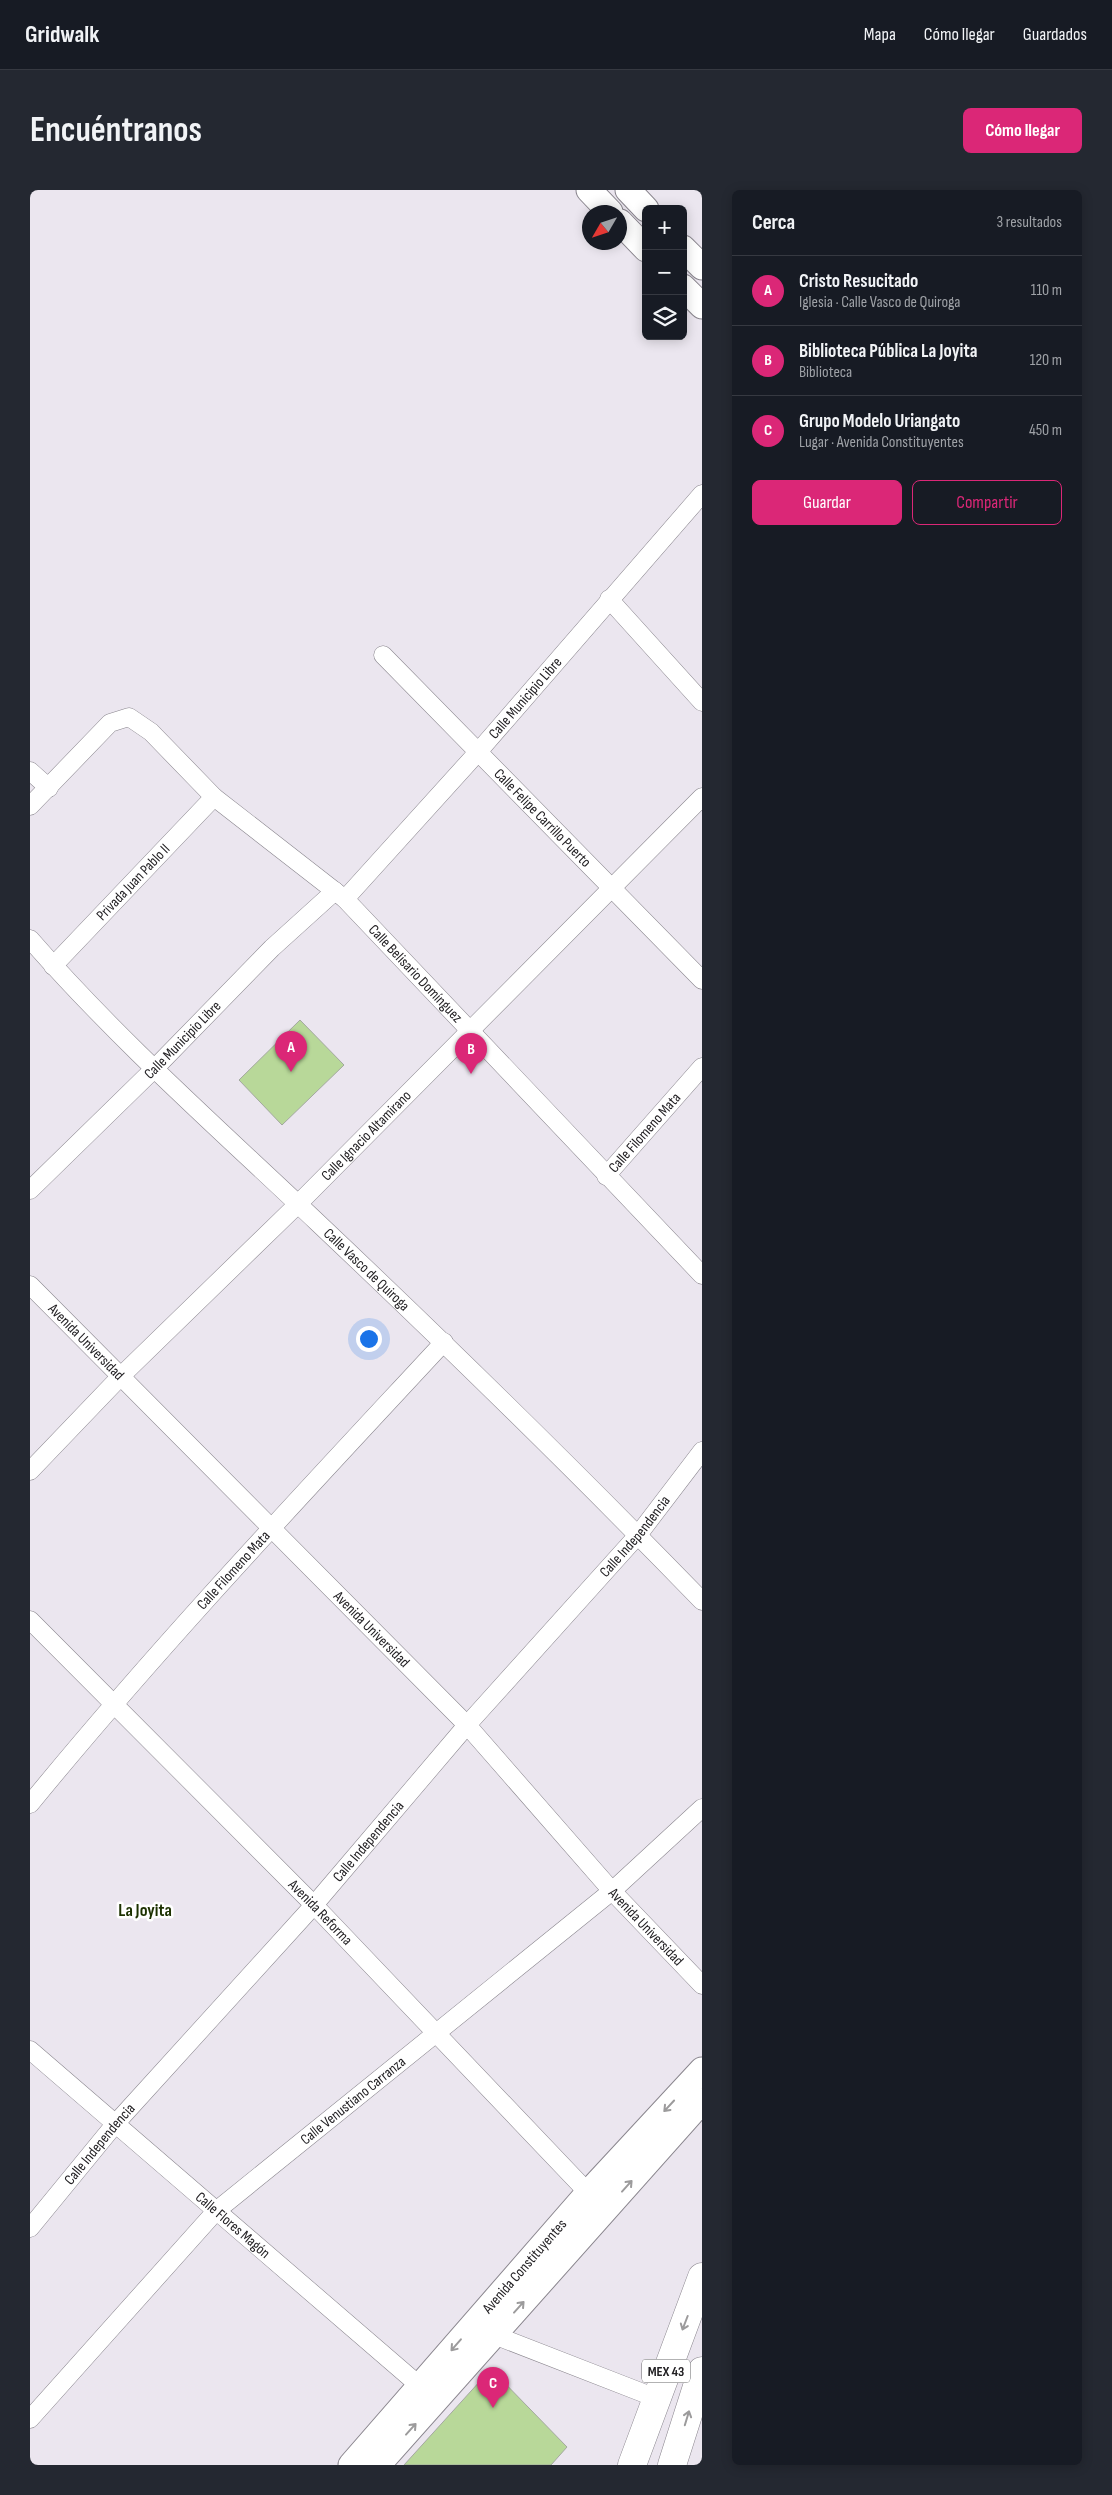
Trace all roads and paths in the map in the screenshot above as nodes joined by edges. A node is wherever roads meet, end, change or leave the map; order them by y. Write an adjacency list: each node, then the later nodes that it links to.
1 (588, 190): 2 (street)
2 (603, 205)
3 (627, 229): 4 (street)
4 (642, 245)
5 (685, 250): 6 (street)
6 (702, 267)
7 (687, 291): 8 (street)
8 (702, 306)
9 (702, 494): 10 (street, Calle Municipio Libre)
10 (609, 599): 12 (street); 13 (street, Calle Municipio Libre)
11 (383, 655): 13 (street, Calle Felipe Carrillo Puerto)
12 (702, 702)
13 (478, 752): 19 (street, Calle Felipe Carrillo Puerto); 20 (street, Calle Municipio Libre)
14 (30, 771): 15 (street)
15 (49, 788): 16 (street, Calle Belisario Domínguez); 18 (street)
16 (214, 797): 20 (street, Calle Belisario Domínguez); 22 (street, Privada Juan Pablo II)
17 (702, 797): 19 (street, Calle Ignacio Altamirano)
18 (30, 806)
19 (612, 889): 23 (street, Calle Felipe Carrillo Puerto); 24 (street, Calle Ignacio Altamirano)
20 (340, 895): 24 (street, Calle Belisario Domínguez); 26 (street, Calle Municipio Libre)
21 (30, 940): 22 (street, Calle Vasco de Quiroga)
22 (53, 966): 26 (street, Calle Vasco de Quiroga)
23 (702, 980)
24 (470, 1029): 27 (street, Calle Belisario Domínguez); 29 (street, Calle Ignacio Altamirano)
25 (702, 1067): 27 (street, Calle Filomeno Mata)
26 (155, 1068): 28 (street, Calle Municipio Libre); 29 (street, Calle Vasco de Quiroga)
27 (606, 1176): 30 (street, Calle Belisario Domínguez)
28 (30, 1190)
29 (298, 1204): 32 (street, Calle Vasco de Quiroga); 33 (street, Calle Ignacio Altamirano)
30 (702, 1275)
31 (30, 1285): 33 (street, Avenida Universidad)
32 (444, 1342): 36 (street, Calle Filomeno Mata); 37 (street, Calle Vasco de Quiroga)
33 (120, 1376): 35 (street, Calle Ignacio Altamirano); 36 (street, Avenida Universidad)
34 (702, 1451): 37 (street, Calle Independencia)
35 (30, 1472)
36 (272, 1528): 40 (street, Calle Filomeno Mata); 41 (street, Avenida Universidad)
37 (638, 1535): 38 (street, Calle Vasco de Quiroga); 41 (street, Calle Independencia)
38 (702, 1601)
39 (30, 1620): 40 (street, Avenida Reforma)
40 (114, 1703): 42 (street, Calle Filomeno Mata); 45 (street, Avenida Reforma)
41 (468, 1725): 44 (street, Avenida Universidad); 45 (street, Calle Independencia)
42 (30, 1804)
43 (702, 1808): 44 (street, Calle Venustiano Carranza)
44 (612, 1891): 46 (street, Avenida Universidad); 47 (street, Calle Venustiano Carranza)
45 (314, 1906): 47 (street, Avenida Reforma); 51 (street, Calle Independencia)
46 (702, 1985)
47 (436, 2032): 52 (street, Avenida Reforma); 53 (street, Calle Venustiano Carranza)
48 (30, 2050): 51 (street, Calle Flores Magón)
49 (702, 2070): 52 (street, Avenida Constituyentes, one-way to 52)
50 (702, 2101): 52 (street, Avenida Constituyentes, one-way to 50)
51 (116, 2123): 53 (street, Calle Flores Magón); 54 (street, Calle Independencia)
52 (596, 2202): 56 (street, Avenida Constituyentes)
53 (216, 2211): 58 (street, Calle Flores Magón); 60 (street, Calle Venustiano Carranza)
54 (30, 2228)
55 (702, 2277): 59 (main road, MEX 43, one-way to 59)
56 (486, 2327): 58 (street, Avenida Constituyentes); 59 (street)
57 (700, 2385): 64 (main road, MEX 43, one-way to 57)
58 (428, 2393): 61 (street, Avenida Constituyentes); 62 (street, Avenida Constituyentes, one-way to 58)
59 (656, 2398): 63 (main road, MEX 43)
60 (30, 2419)
61 (351, 2465)
62 (378, 2465)
63 (632, 2465)
64 (672, 2465)

